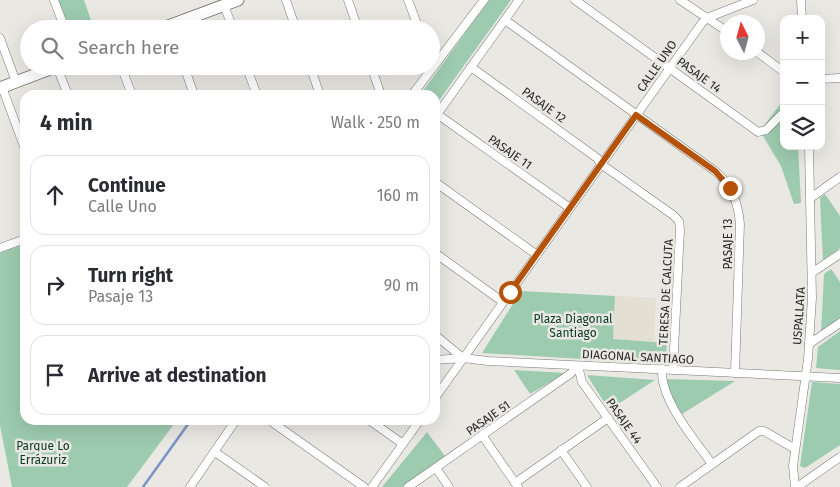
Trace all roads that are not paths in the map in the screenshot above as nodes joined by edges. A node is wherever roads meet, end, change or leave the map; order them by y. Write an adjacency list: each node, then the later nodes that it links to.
1 (54, 0): 15 (street)
2 (238, 0): 12 (street)
3 (286, 0): 18 (street)
4 (348, 0): 19 (street)
5 (408, 0): 20 (street)
6 (484, 0): 24 (street)
7 (519, 0): 21 (street)
8 (575, 0): 27 (street, PASAJE 14)
9 (680, 0): 14 (street)
10 (753, 0): 14 (street)
11 (801, 0): 13 (street)
12 (224, 5): 16 (street); 17 (street)
13 (802, 15)
14 (707, 18): 22 (street); 27 (street, CALLE UNO)
15 (61, 20)
16 (186, 20)
17 (230, 20)
18 (293, 20)
19 (355, 20)
20 (416, 20)
21 (504, 20): 26 (street); 49 (street, PASAJE 13)
22 (720, 27)
23 (0, 38): 39 (street)
24 (440, 54)
25 (765, 58): 28 (street)
26 (471, 67): 48 (street); 54 (street, PASAJE 12)
27 (670, 68): 49 (street, CALLE UNO); 50 (street, PASAJE 14)
28 (780, 69)
29 (34, 75): 39 (street)
30 (61, 75): 41 (street)
31 (124, 75): 42 (street)
32 (187, 75): 43 (street)
33 (249, 75): 44 (street)
34 (313, 75): 45 (street)
35 (374, 75): 46 (street)
36 (425, 75): 47 (street)
37 (825, 78): 38 (street)
38 (840, 78)
39 (16, 82): 40 (street)
40 (1, 87): 52 (street)
41 (66, 90)
42 (130, 90)
43 (192, 90)
44 (255, 90)
45 (318, 90)
46 (379, 90)
47 (415, 90)
48 (440, 110)
49 (636, 115): 54 (street, CALLE UNO); 74 (street, PASAJE 13)
50 (780, 116)
51 (440, 119): 58 (street, PASAJE 11)
52 (20, 136)
53 (809, 150): 57 (street, USPALLATA)
54 (601, 164): 58 (street, CALLE UNO); 73 (street, TERESA DE CALCUTA)
55 (840, 177): 57 (street)
56 (440, 186): 62 (street)
57 (812, 197): 64 (street, USPALLATA)
58 (570, 208): 62 (street, CALLE UNO)
59 (20, 241): 60 (street)
60 (0, 248)
61 (840, 254): 64 (street)
62 (537, 255): 65 (street, CALLE UNO)
63 (440, 257): 65 (street)
64 (813, 272): 68 (street, USPALLATA)
65 (503, 302): 69 (street, CALLE UNO)
66 (840, 323): 68 (street)
67 (440, 339): 69 (street)
68 (809, 344): 75 (street, USPALLATA)
69 (464, 358): 70 (street, DIAGONAL SANTIAGO); 71 (street, DIAGONAL SANTIAGO); 77 (street, CALLE UNO)
70 (440, 360)
71 (578, 366): 72 (street, DIAGONAL SANTIAGO); 78 (street, PASAJE 44); 83 (street, PASAJE 51)
72 (662, 369): 73 (street, DIAGONAL SANTIAGO); 89 (street)
73 (673, 370): 74 (street, DIAGONAL SANTIAGO)
74 (735, 373): 75 (street, DIAGONAL SANTIAGO)
75 (806, 376): 76 (street, DIAGONAL SANTIAGO); 86 (street, USPALLATA)
76 (840, 378)
77 (440, 391)
78 (608, 418): 85 (street); 99 (street, PASAJE 44)
79 (233, 425): 87 (street)
80 (276, 425): 94 (street)
81 (376, 425): 84 (street)
82 (416, 425): 84 (street)
83 (482, 436): 90 (street, PASAJE 51); 91 (street)
84 (403, 444): 95 (street)
85 (562, 450): 91 (street); 98 (street)
86 (794, 450): 89 (street); 101 (street, USPALLATA)
87 (214, 452): 92 (street); 93 (street)
88 (840, 457): 101 (street)
89 (712, 464): 100 (street)
90 (436, 468): 96 (street, PASAJE 51); 97 (street)
91 (517, 485)
92 (190, 487)
93 (264, 487)
94 (364, 487)
95 (372, 487)
96 (408, 487)
97 (449, 487)
98 (587, 487)
99 (657, 487)
100 (680, 487)
101 (796, 487)

